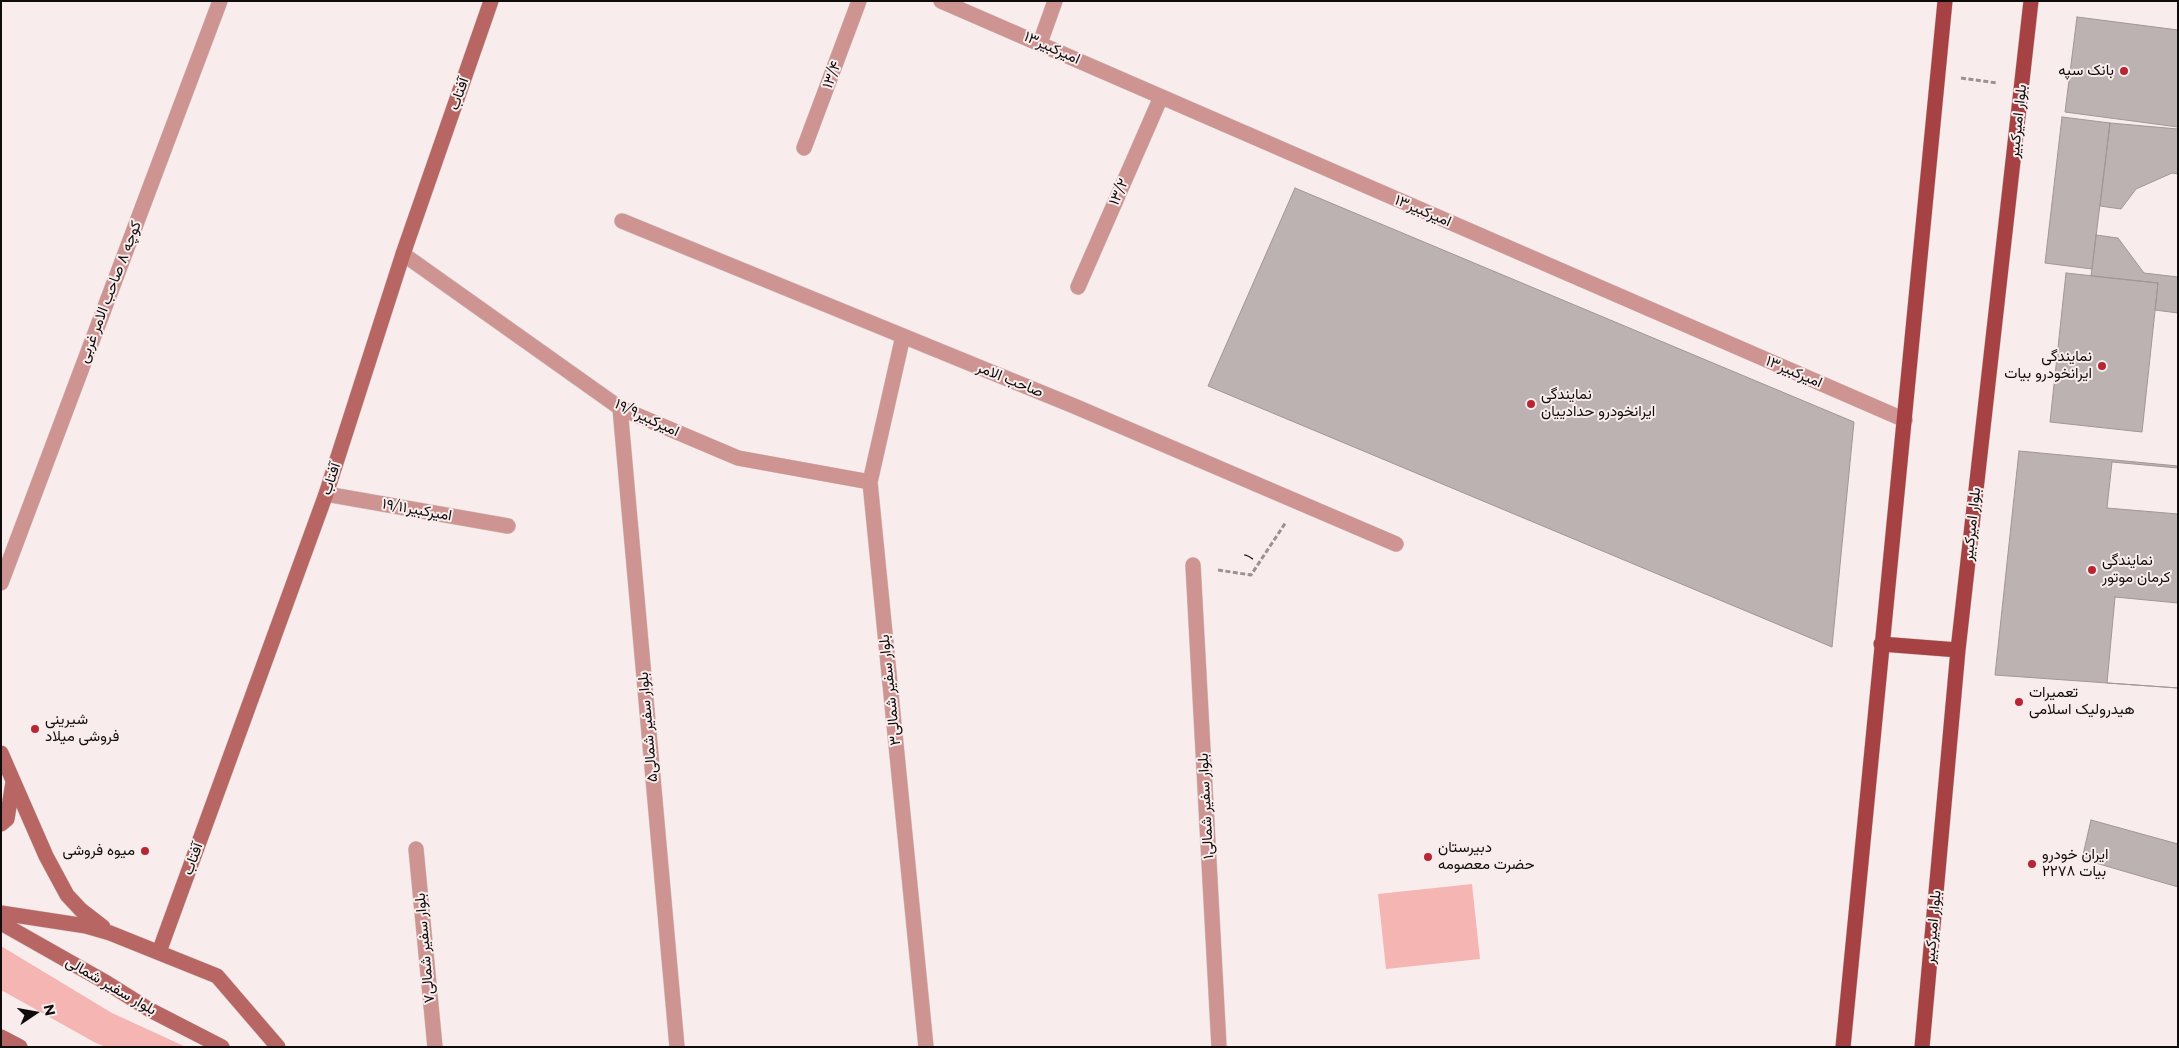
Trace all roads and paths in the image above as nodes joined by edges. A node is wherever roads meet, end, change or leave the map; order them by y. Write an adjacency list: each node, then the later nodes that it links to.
1 (220, 1): 25 (street, کوچه ۸ صاحب الامر غربی)
2 (491, 1): 14 (street, آفتاب)
3 (860, 1): 12 (street, ۱۳/۴)
4 (941, 1): 8 (street, امیرکبیر۱۳)
5 (1055, 1): 8 (street)
6 (1946, 1): 9 (main road)
7 (2031, 1): 10 (main road, بلوار امیرکبیر)
8 (1040, 43): 11 (street, امیرکبیر۱۳)
9 (1938, 74): 10 (path); 18 (main road)
10 (2021, 87): 27 (main road, بلوار امیرکبیر)
11 (1161, 97): 15 (street, ۱۳/۲); 18 (street, امیرکبیر۱۳)
12 (804, 148)
13 (622, 221): 16 (street, صاحب الامر)
14 (403, 254): 17 (street, امیرکبیر۱۹/۹); 20 (street, آفتاب)
15 (1078, 286)
16 (903, 336): 19 (street, بلوار سفیر شمالی۳); 21 (street, صاحب الامر)
17 (620, 408): 19 (street, امیرکبیر۱۹/۹); 41 (street, بلوار سفیر شمالی۵)
18 (1905, 420): 26 (main road)
19 (870, 482): 42 (street, بلوار سفیر شمالی۳)
20 (326, 494): 22 (street, امیرکبیر۱۹/۱۱); 35 (street, آفتاب)
21 (1298, 503): 23 (street, صاحب الامر); 24 (path, ۱)
22 (508, 526)
23 (1396, 544)
24 (1193, 565): 43 (street, بلوار سفیر شمالی۱)
25 (1, 583)
26 (1881, 644): 27 (main road); 44 (main road)
27 (1958, 650): 45 (main road, بلوار امیرکبیر)
28 (1, 753): 29 (street)
29 (14, 782): 30 (street); 34 (street)
30 (1, 824)
31 (416, 850): 40 (street, بلوار سفیر شمالی۷)
32 (1, 912): 34 (street)
33 (1, 923): 38 (street, بلوار سفیر شمالی)
34 (110, 933): 35 (street)
35 (159, 952): 39 (street)
36 (1, 1037): 37 (street)
37 (20, 1047)
38 (222, 1047)
39 (278, 1047)
40 (435, 1047)
41 (677, 1047)
42 (926, 1047)
43 (1219, 1047)
44 (1843, 1047)
45 (1922, 1047)

